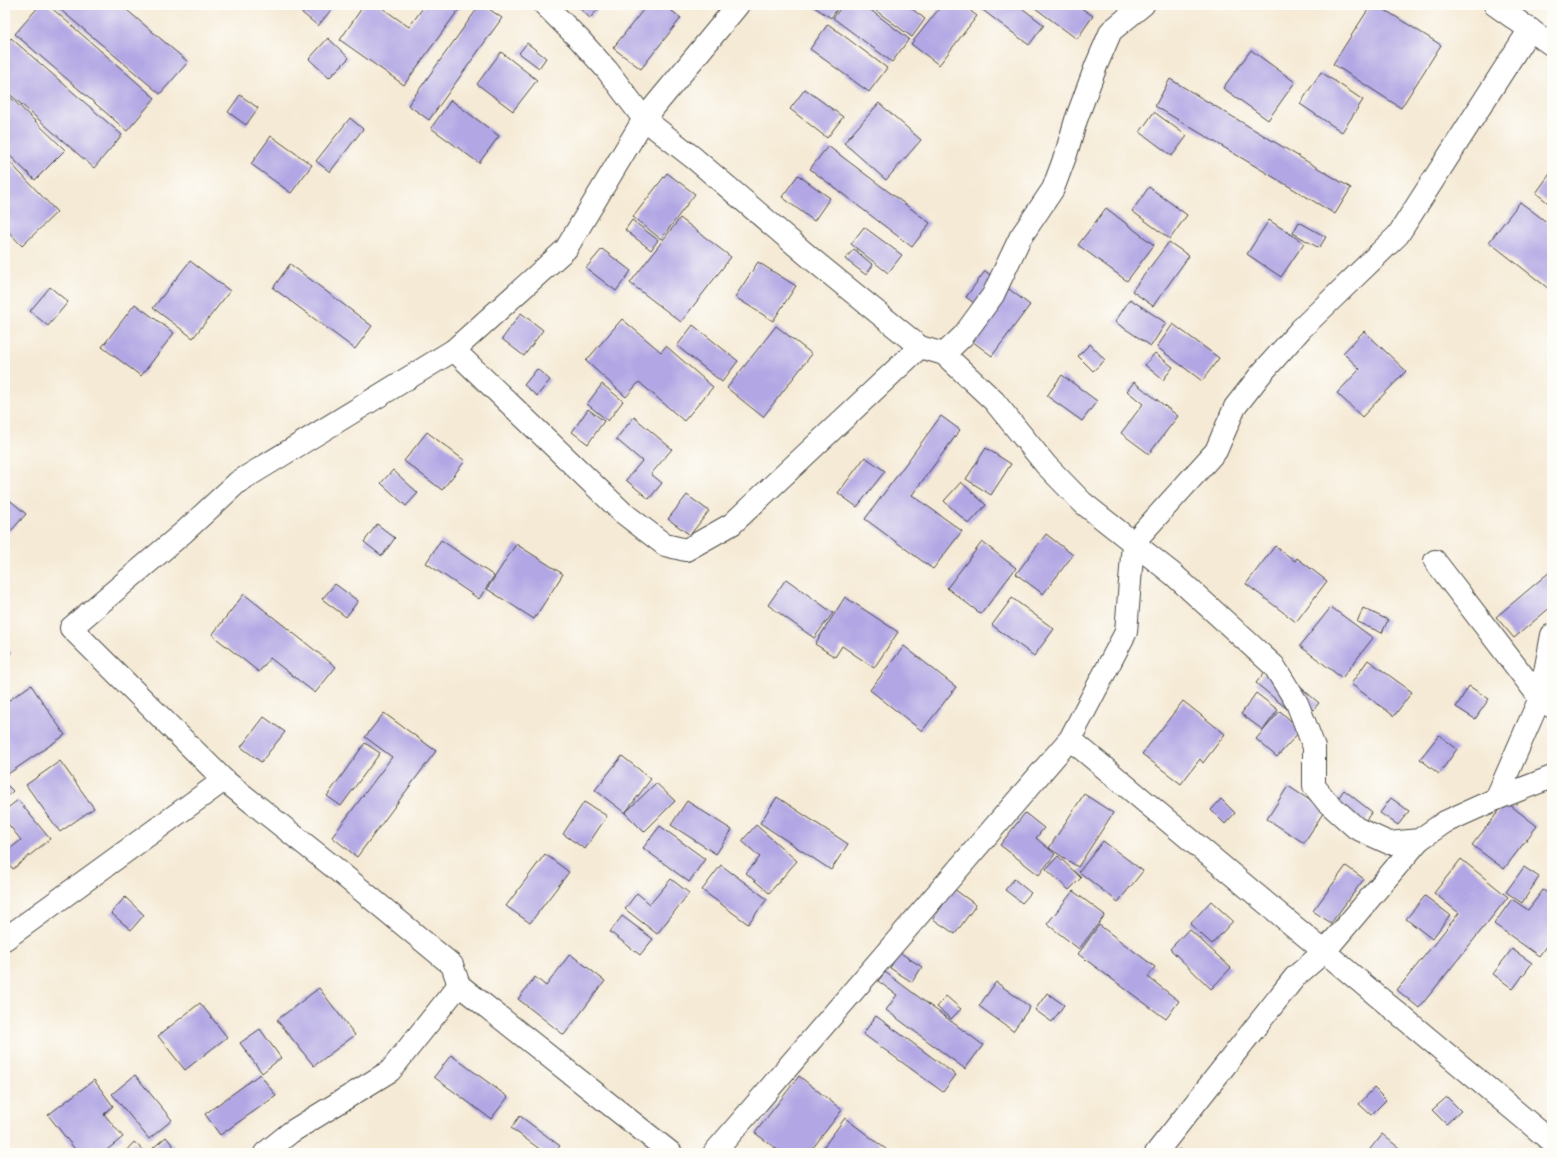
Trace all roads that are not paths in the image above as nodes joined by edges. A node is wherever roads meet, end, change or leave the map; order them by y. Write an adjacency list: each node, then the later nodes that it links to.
1 (545, 5): 7 (street)
2 (738, 5): 7 (street)
3 (1143, 5): 10 (street)
4 (1495, 5): 5 (street)
5 (1530, 29): 6 (street); 11 (street)
6 (1552, 45)
7 (644, 119): 8 (street); 9 (street)
8 (920, 347): 9 (street); 10 (street)
9 (454, 350): 17 (street)
10 (944, 354): 11 (street)
11 (1133, 543): 15 (street); 19 (street)
12 (1435, 561): 14 (street)
13 (1552, 635): 14 (street)
14 (1546, 702): 18 (street)
15 (1070, 739): 21 (street); 26 (street)
16 (1552, 777): 18 (street)
17 (224, 780): 20 (street); 22 (street)
18 (1496, 799): 19 (street)
19 (1419, 840): 21 (street)
20 (5, 939)
21 (1325, 951): 23 (street); 27 (street)
22 (459, 985): 24 (street); 25 (street)
23 (1552, 1142)
24 (265, 1153)
25 (671, 1153)
26 (714, 1153)
27 (1156, 1153)

